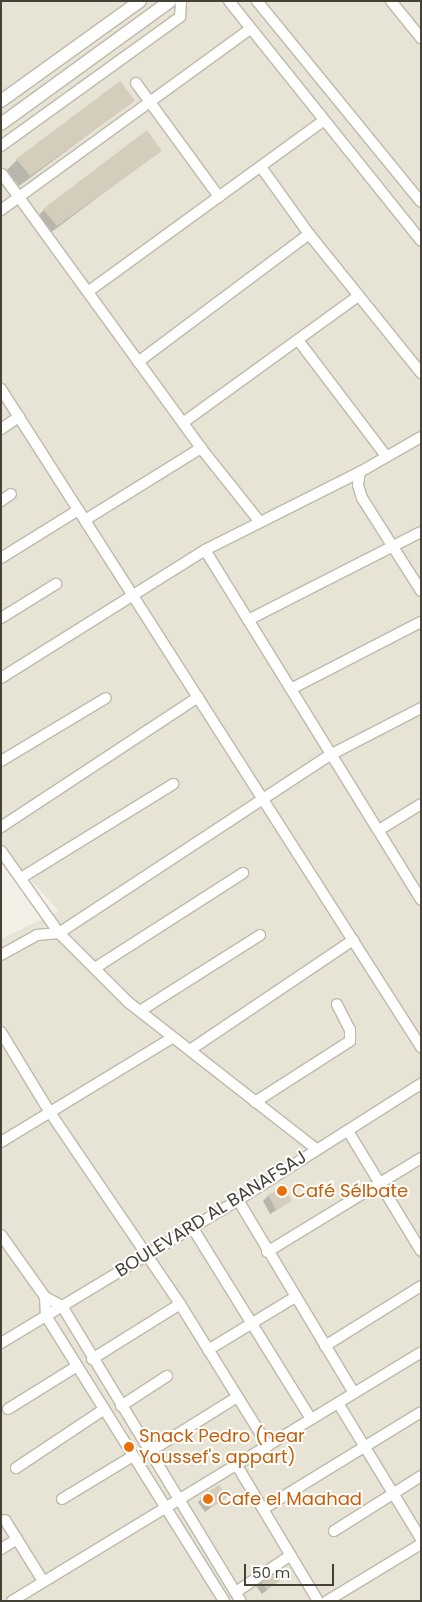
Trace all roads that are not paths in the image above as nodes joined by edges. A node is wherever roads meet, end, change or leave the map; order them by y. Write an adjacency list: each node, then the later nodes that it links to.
1 (140, 1): 10 (street)
2 (170, 1): 13 (street)
3 (181, 1): 14 (street)
4 (229, 1): 7 (street)
5 (257, 1): 19 (street)
6 (391, 1): 8 (street)
7 (250, 29): 11 (street); 12 (street)
8 (421, 38)
9 (136, 83): 11 (street)
10 (1, 101)
11 (150, 102): 17 (street); 18 (street)
12 (322, 122): 15 (street); 22 (street)
13 (1, 124)
14 (1, 146)
15 (262, 167): 18 (street); 21 (street)
16 (2, 174): 17 (street)
17 (20, 196): 20 (street); 23 (street)
18 (219, 197): 23 (street)
19 (420, 198)
20 (1, 210)
21 (309, 234): 24 (street); 26 (street)
22 (421, 241)
23 (89, 291): 26 (street)
24 (358, 296): 25 (street); 27 (street)
25 (298, 340): 30 (street); 34 (street)
26 (138, 362): 30 (street)
27 (421, 373)
28 (1, 388): 29 (street)
29 (19, 417): 31 (street); 38 (street)
30 (184, 422): 33 (street)
31 (1, 429)
32 (421, 437): 34 (street)
33 (201, 448): 39 (street); 40 (street)
34 (386, 456): 35 (street)
35 (360, 472): 40 (street); 42 (street)
36 (11, 494): 37 (street)
37 (1, 500)
38 (78, 510): 39 (street); 44 (street)
39 (85, 520): 47 (street)
40 (259, 521): 43 (street)
41 (421, 532): 42 (street)
42 (393, 547): 46 (street); 49 (street)
43 (205, 550): 47 (street); 49 (street)
44 (1, 558)
45 (56, 584): 48 (street)
46 (421, 591)
47 (133, 595): 51 (street); 53 (street)
48 (1, 618)
49 (248, 620): 52 (street)
50 (421, 622): 52 (street)
51 (1, 678)
52 (291, 689): 56 (street)
53 (198, 697): 59 (street); 61 (street)
54 (106, 698): 57 (street)
55 (421, 708): 56 (street)
56 (332, 754): 59 (street); 62 (street)
57 (1, 762)
58 (174, 784): 65 (street)
59 (264, 801): 67 (street); 69 (street)
60 (421, 804): 62 (street)
61 (1, 827)
62 (378, 830): 66 (street)
63 (1, 852): 65 (street)
64 (243, 873): 71 (street)
65 (21, 878): 67 (street)
66 (419, 894)
67 (59, 933): 70 (street); 71 (street)
68 (260, 935): 73 (street)
69 (353, 940): 75 (street); 78 (street)
70 (1, 955)
71 (95, 968): 73 (street)
72 (337, 1004): 80 (street)
73 (140, 1011): 76 (street)
74 (1, 1032): 81 (street)
75 (418, 1033): 77 (street)
76 (172, 1038): 78 (street); 81 (street)
77 (421, 1046)
78 (190, 1050): 80 (street)
79 (421, 1084): 82 (street, BOULEVARD AL BANAFSAJ)
80 (255, 1102): 84 (street)
81 (49, 1111): 83 (street); 92 (street)
82 (348, 1131): 84 (street, BOULEVARD AL BANAFSAJ); 86 (street)
83 (1, 1142)
84 (316, 1149): 87 (street, BOULEVARD AL BANAFSAJ)
85 (421, 1158): 86 (street)
86 (380, 1183): 90 (street); 91 (street)
87 (238, 1200): 88 (street, BOULEVARD AL BANAFSAJ); 91 (street)
88 (192, 1227): 92 (street, BOULEVARD AL BANAFSAJ); 99 (street)
89 (1, 1235): 94 (street)
90 (421, 1251)
91 (267, 1252): 95 (street)
92 (146, 1253): 96 (street); 97 (street, BOULEVARD AL BANAFSAJ)
93 (421, 1286): 101 (street)
94 (45, 1298): 97 (street); 98 (street)
95 (295, 1298): 99 (street); 101 (street)
96 (180, 1304): 102 (street); 104 (street)
97 (62, 1306): 98 (street, BOULEVARD AL BANAFSAJ); 104 (street)
98 (46, 1316): 100 (street, BOULEVARD AL BANAFSAJ); 105 (street)
99 (251, 1324): 102 (street); 114 (street)
100 (1, 1343)
101 (325, 1346): 107 (street)
102 (208, 1350): 108 (street)
103 (421, 1352): 107 (street)
104 (92, 1359): 110 (street)
105 (77, 1366): 111 (street); 112 (street)
106 (167, 1376): 110 (street)
107 (354, 1393): 109 (street)
108 (238, 1397): 115 (street); 117 (street)
109 (338, 1403): 114 (street); 116 (street)
110 (122, 1406): 117 (street)
111 (8, 1409)
112 (103, 1410): 118 (street); 120 (street)
113 (421, 1412): 116 (street)
114 (311, 1418): 115 (street)
115 (268, 1446): 119 (street)
116 (365, 1446): 122 (street); 126 (street)
117 (149, 1452): 123 (street)
118 (133, 1456): 124 (street); 125 (street)
119 (236, 1464): 123 (street); 126 (street)
120 (16, 1468)
121 (421, 1476): 122 (street)
122 (394, 1494): 128 (street); 130 (street)
123 (178, 1497): 125 (street); 135 (street)
124 (62, 1499)
125 (164, 1506): 134 (street); 137 (street)
126 (263, 1509): 133 (street)
127 (5, 1520): 129 (street)
128 (334, 1531)
129 (17, 1539): 132 (street); 134 (street)
130 (421, 1539)
131 (421, 1544): 139 (street)
132 (1, 1549)
133 (291, 1555): 135 (street); 138 (street)
134 (43, 1581): 136 (street)
135 (239, 1596)
136 (12, 1601)
137 (224, 1601)
138 (318, 1601)
139 (326, 1601)

